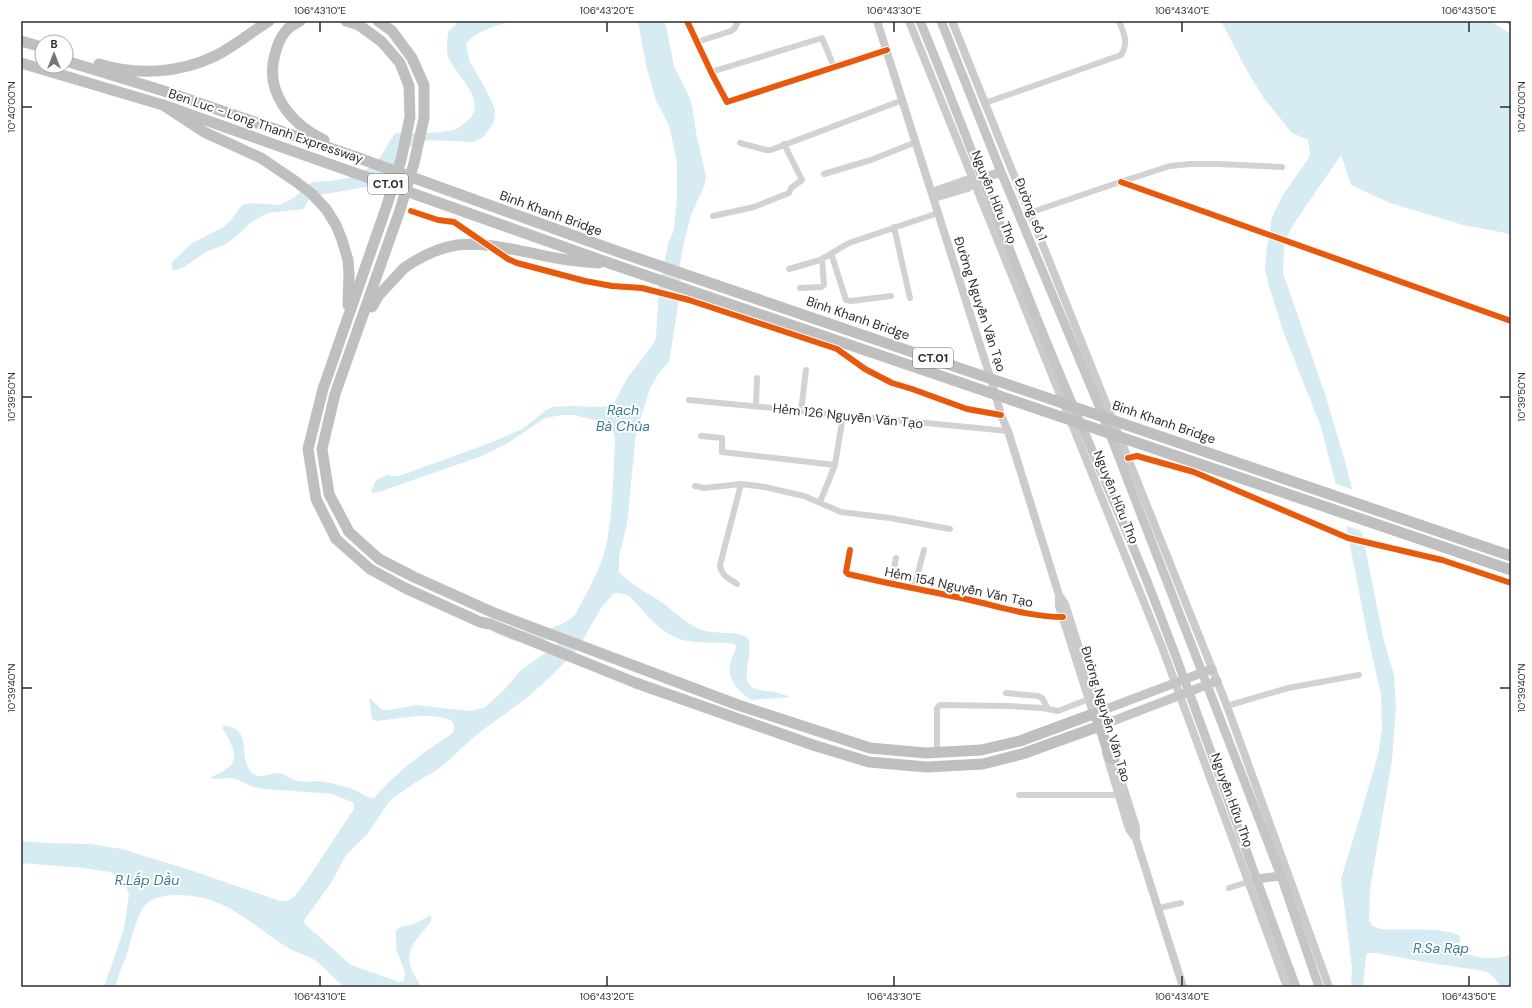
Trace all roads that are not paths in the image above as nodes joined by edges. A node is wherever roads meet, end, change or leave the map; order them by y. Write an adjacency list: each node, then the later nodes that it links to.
1 (269, 21): 19 (highway)
2 (300, 21): 30 (highway)
3 (346, 21): 53 (highway)
4 (378, 21): 52 (highway)
5 (687, 21): 23 (street)
6 (738, 21): 13 (street)
7 (877, 21): 17 (main road, Đường Nguyễn Văn Tạo)
8 (909, 21): 35 (main road, Nguyễn Hữu Thọ)
9 (920, 21): 35 (main road, Nguyễn Hữu Thọ)
10 (941, 21): 33 (main road, Nguyễn Hữu Thọ)
11 (952, 21): 25 (main road, Nguyễn Hữu Thọ)
12 (1119, 21): 25 (street)
13 (703, 40)
14 (21, 41): 15 (highway)
15 (34, 45)
16 (21, 48): 18 (highway)
17 (887, 50): 22 (street); 24 (main road, Đường Nguyễn Văn Tạo)
18 (34, 52)
19 (74, 57)
20 (21, 63): 26 (highway, Ben Luc - Long Thanh Expressway / CT.01)
21 (74, 63): 30 (highway, Ben Luc - Long Thanh Expressway / CT.01)
22 (834, 67): 23 (street); 23 (street)
23 (711, 72)
24 (903, 100): 27 (main road, Đường Nguyễn Văn Tạo); 29 (street)
25 (985, 103): 32 (main road, Nguyễn Hữu Thọ)
26 (163, 105): 46 (highway, Ben Luc - Long Thanh Expressway / CT.01, bridge); 53 (highway, bridge)
27 (916, 142): 34 (street); 37 (main road, Đường Nguyễn Văn Tạo)
28 (740, 143): 29 (street)
29 (784, 144): 41 (street)
30 (356, 157): 71 (highway, Binh Khanh Bridge / CT.01, bridge)
31 (1282, 167): 36 (street)
32 (1011, 168): 33 (main road); 40 (main road, Đường số 1)
33 (1001, 172): 35 (main road); 44 (main road, Đường số 1)
34 (824, 174)
35 (978, 180): 37 (main road); 84 (main road, Nguyễn Hữu Thọ)
36 (1121, 182): 40 (street); 51 (street)
37 (933, 195): 39 (main road, Đường Nguyễn Văn Tạo)
38 (410, 211): 59 (street)
39 (938, 213): 42 (street); 59 (main road, Đường Nguyễn Văn Tạo)
40 (1029, 213): 63 (main road, Nguyễn Hữu Thọ)
41 (714, 216)
42 (894, 227): 43 (street); 50 (street)
43 (831, 253): 45 (street); 49 (street)
44 (1036, 256): 81 (main road, Nguyễn Hữu Thọ)
45 (822, 259): 47 (street); 48 (street)
46 (612, 264): 52 (highway, bridge); 73 (highway, CT.01, bridge)
47 (789, 269)
48 (800, 288)
49 (891, 296)
50 (910, 298)
51 (1511, 321)
52 (356, 335): 91 (highway)
53 (339, 343): 92 (highway)
54 (806, 370): 58 (street)
55 (757, 378): 57 (street)
56 (689, 400): 57 (street, Hẻm 126 Nguyễn Văn Tạo)
57 (756, 406): 58 (street, Hẻm 126 Nguyễn Văn Tạo)
58 (801, 411): 60 (street, Hẻm 126 Nguyễn Văn Tạo)
59 (1001, 415): 61 (main road, Đường Nguyễn Văn Tạo)
60 (843, 416): 61 (street, Hẻm 126 Nguyễn Văn Tạo); 64 (street)
61 (1008, 431): 78 (main road, Đường Nguyễn Văn Tạo)
62 (701, 436): 64 (street)
63 (1128, 458): 75 (street); 80 (main road, Nguyễn Hữu Thọ)
64 (835, 465): 67 (street)
65 (741, 484): 66 (street); 67 (street); 76 (street)
66 (695, 486)
67 (820, 502): 68 (street)
68 (950, 529)
69 (850, 550): 74 (street, Hẻm 154 Nguyễn Văn Tạo)
70 (924, 550): 77 (street)
71 (1511, 556)
72 (896, 558): 74 (street)
73 (1511, 570)
74 (890, 583): 77 (street, Hẻm 154 Nguyễn Văn Tạo)
75 (1511, 583)
76 (738, 584)
77 (914, 588): 79 (street, Hẻm 154 Nguyễn Văn Tạo)
78 (1059, 595): 79 (main road, Đường Nguyễn Văn Tạo); 91 (main road, Đường Nguyễn Văn Tạo)
79 (1063, 617): 88 (main road, Đường Nguyễn Văn Tạo)
80 (1212, 669): 81 (main road); 83 (main road, Nguyễn Hữu Thọ)
81 (1202, 673): 84 (main road); 85 (main road, Nguyễn Hữu Thọ)
82 (1359, 675): 89 (street)
83 (1217, 681): 85 (main road); 89 (main road, Nguyễn Hữu Thọ)
84 (1180, 682): 87 (main road, Nguyễn Hữu Thọ); 91 (main road)
85 (1207, 685): 87 (main road); 95 (main road, Nguyễn Hữu Thọ)
86 (1006, 693): 90 (street)
87 (1184, 694): 92 (main road); 100 (main road, Nguyễn Hữu Thọ)
88 (1088, 699): 90 (street); 91 (main road, Đường Nguyễn Văn Tạo)
89 (1227, 706): 95 (main road, Nguyễn Hữu Thọ)
90 (1048, 708): 93 (street)
91 (1096, 713): 92 (highway)
92 (1100, 726): 94 (highway); 97 (main road, Đường Nguyễn Văn Tạo)
93 (937, 746)
94 (1114, 759): 98 (main road, Đường Nguyễn Văn Tạo)
95 (1254, 794): 99 (main road, Nguyễn Hữu Thọ); 105 (main road, Nguyễn Hữu Thọ)
96 (1019, 795): 97 (street)
97 (1119, 795): 98 (main road, Đường Nguyễn Văn Tạo)
98 (1136, 839): 103 (main road, Đường Nguyễn Văn Tạo)
99 (1281, 876): 100 (main road); 105 (main road, Nguyễn Hữu Thọ)
100 (1252, 881): 101 (street); 104 (main road, Nguyễn Hữu Thọ)
101 (1230, 888)
102 (1181, 902): 103 (street)
103 (1159, 908): 106 (main road, Đường Nguyễn Văn Tạo)
104 (1266, 919): 107 (main road, Nguyễn Hữu Thọ); 108 (main road, Nguyễn Hữu Thọ)
105 (1320, 980): 109 (main road, Nguyễn Hữu Thọ)
106 (1183, 987)
107 (1287, 987)
108 (1296, 987)
109 (1329, 987)

